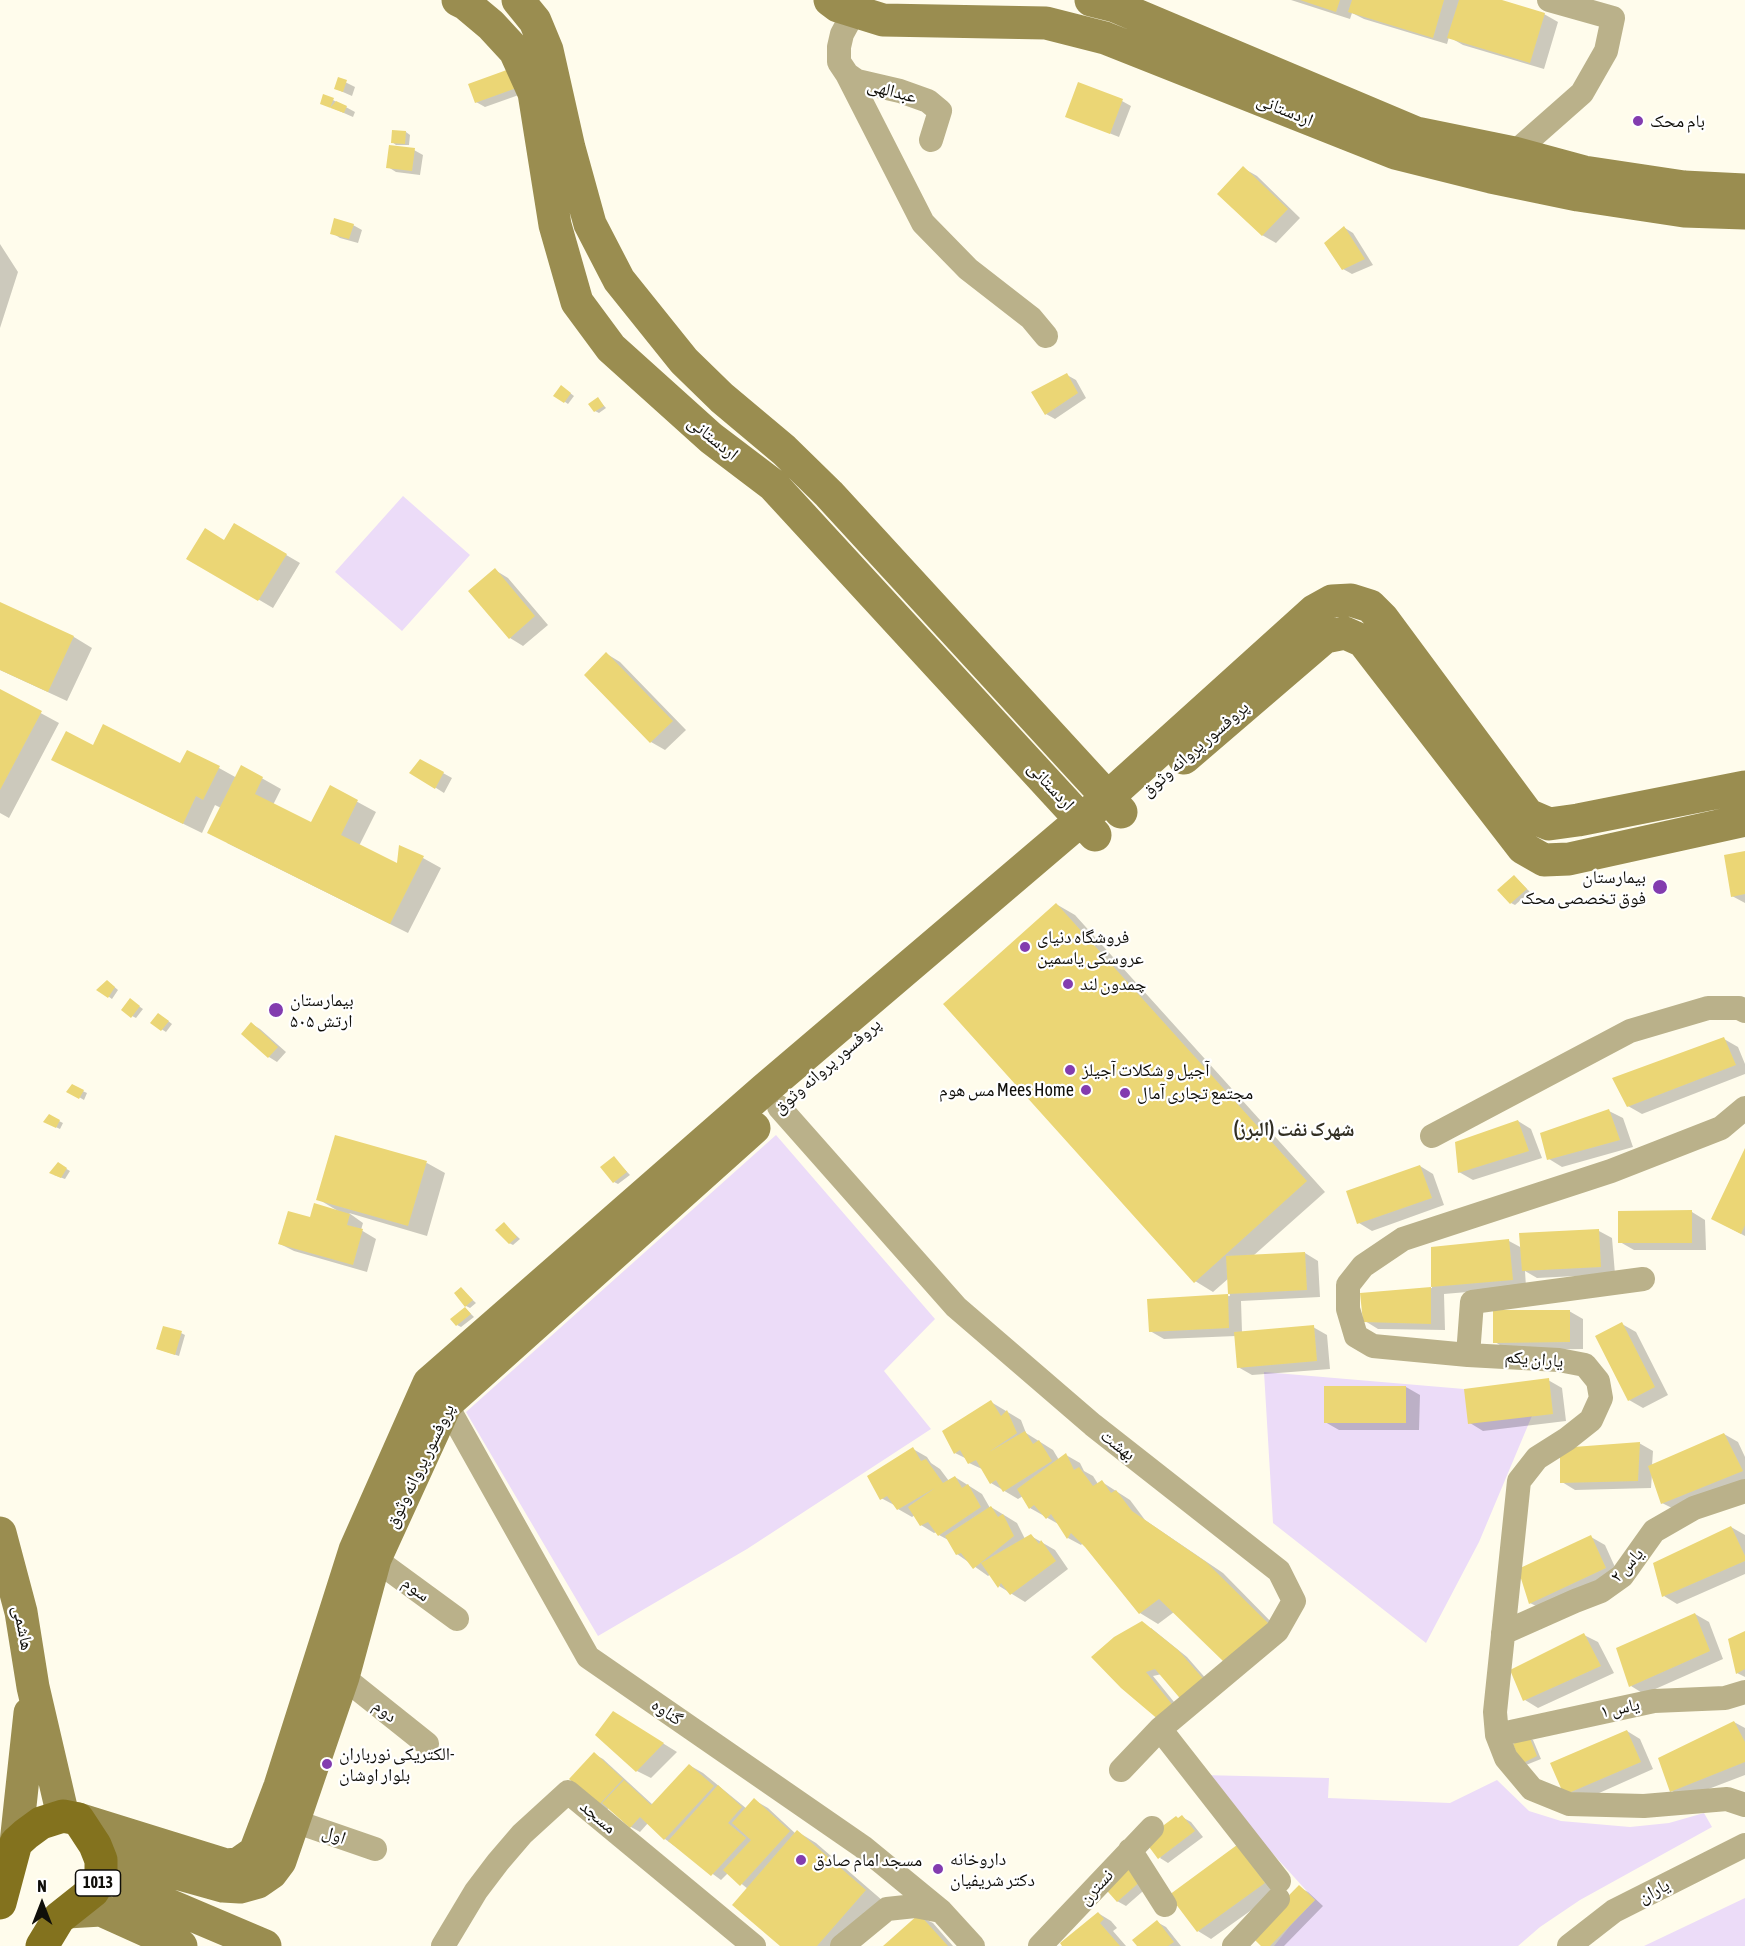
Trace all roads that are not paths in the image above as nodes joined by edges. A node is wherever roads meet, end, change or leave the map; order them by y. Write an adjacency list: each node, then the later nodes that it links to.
1 (458, 0): 12 (main road, اردستانی)
2 (518, 0): 13 (main road, اردستانی)
3 (1549, 0): 8 (street)
4 (1106, 2): 8 (main road, اردستانی)
5 (843, 6): 6 (street, عبدالهی); 9 (main road, اردستانی)
6 (847, 74): 7 (street, عبدالهی); 14 (street)
7 (932, 140)
8 (1514, 153): 9 (main road); 10 (main road, اردستانی)
9 (1491, 177): 11 (main road, اردستانی)
10 (1745, 189)
11 (1745, 213)
12 (555, 225): 13 (main road); 15 (main road, اردستانی)
13 (619, 280): 15 (main road); 17 (main road, اردستانی)
14 (1046, 336)
15 (611, 348): 20 (main road, اردستانی)
16 (1745, 787): 19 (main road)
17 (1114, 804): 19 (main road, پروفسور پروانه وثوق); 20 (main road, پروفسور پروانه وثوق); 21 (main road, پروفسور پروانه وثوق)
18 (1745, 820): 21 (main road)
19 (1550, 824): 21 (main road)
20 (1088, 827): 23 (main road, پروفسور پروانه وثوق)
21 (1544, 860)
22 (1745, 1011): 25 (street)
23 (772, 1098): 28 (main road, پروفسور پروانه وثوق); 38 (street, بهشت)
24 (1745, 1108): 27 (street, یاران یکم)
25 (1432, 1136)
26 (1642, 1280): 27 (street)
27 (1468, 1354): 34 (street, یاران یکم)
28 (439, 1385): 31 (main road, پروفسور پروانه وثوق); 50 (street, گناوه)
29 (1745, 1491): 34 (street, یاس ۲)
30 (0, 1533): 32 (main road, هاشمی)
31 (365, 1554): 33 (street, سوم); 35 (main road, پروفسور پروانه وثوق)
32 (5, 1572): 36 (main road, هاشمی)
33 (457, 1619)
34 (1503, 1633): 39 (street, یاران یکم)
35 (330, 1672): 40 (street, دوم); 43 (main road, پروفسور پروانه وثوق); 44 (main road, پروفسور پروانه وثوق)
36 (33, 1688): 43 (main road, هاشمی); 46 (main road, هاشمی)
37 (1745, 1692): 39 (street, یاس ۱)
38 (1160, 1730): 41 (street, بهشت); 66 (street)
39 (1497, 1735): 42 (street, یاران یکم)
40 (427, 1744)
41 (1121, 1770)
42 (1745, 1805)
43 (70, 1817): 46 (main road); 51 (main road, 1013)
44 (294, 1821): 48 (street, اول); 52 (main road, پروفسور پروانه وثوق)
45 (1152, 1828): 49 (street, نسترن)
46 (16, 1843): 53 (main road)
47 (1745, 1845): 67 (street, یاران)
48 (375, 1848)
49 (1130, 1850): 54 (street); 65 (street, نسترن)
50 (875, 1857): 55 (street); 56 (street, گناوه)
51 (101, 1860): 52 (main road, پروفسور پروانه وثوق); 57 (main road, 1013); 58 (main road)
52 (200, 1879): 58 (main road)
53 (0, 1903)
54 (1165, 1905)
55 (887, 1909): 56 (street); 64 (street)
56 (941, 1911): 59 (street, گناوه)
57 (67, 1912): 58 (main road); 60 (main road, 1013)
58 (188, 1932): 61 (main road)
59 (971, 1945)
60 (42, 1946)
61 (266, 1946)
62 (443, 1946): 63 (street, مسجد)
63 (754, 1946)
64 (842, 1946)
65 (1040, 1946)
66 (1234, 1946)
67 (1569, 1946)

